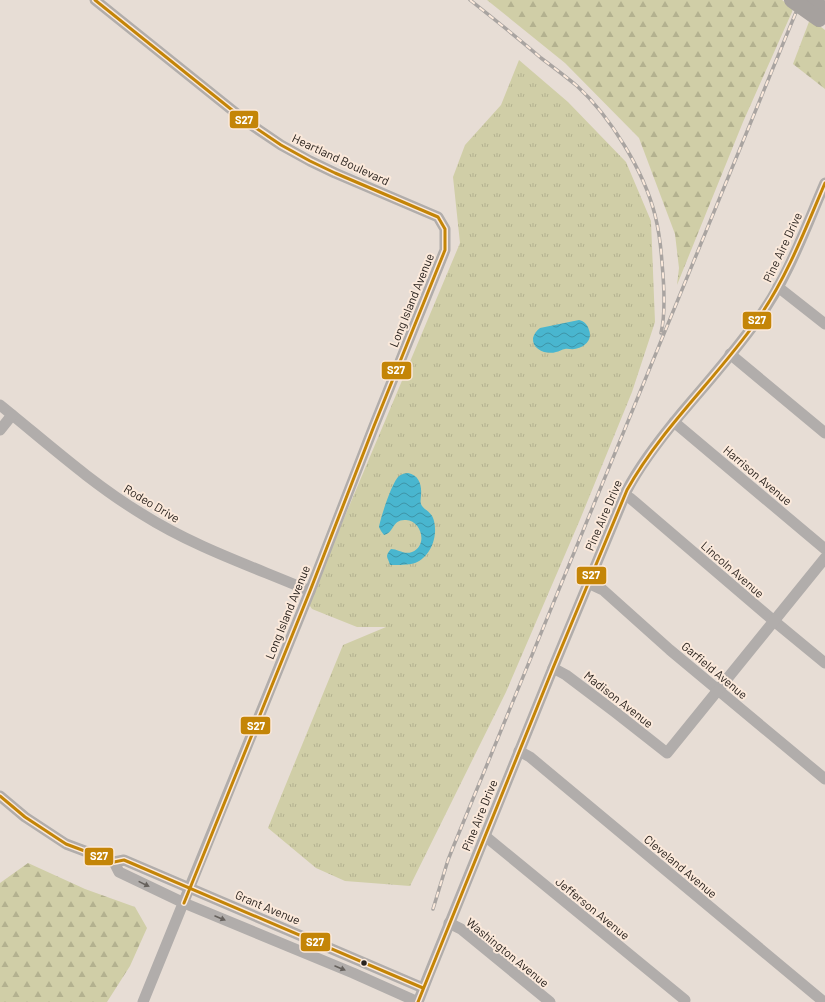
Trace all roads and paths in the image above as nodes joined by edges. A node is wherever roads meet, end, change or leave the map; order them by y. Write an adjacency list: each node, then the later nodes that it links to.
1 (95, 0): 6 (street, Heartland Boulevard)
2 (792, 0): 4 (highway, bridge)
3 (810, 0): 4 (highway)
4 (823, 15)
5 (825, 183): 7 (street, Pine Aire Drive)
6 (445, 230): 19 (street, Long Island Avenue)
7 (778, 287): 8 (street); 9 (street, Pine Aire Drive)
8 (825, 324)
9 (730, 354): 12 (street, Pine Aire Drive); 14 (street)
10 (0, 405): 11 (street, Rodeo Drive)
11 (12, 415): 13 (street); 19 (street, Rodeo Drive)
12 (674, 422): 15 (street, Pine Aire Drive); 16 (street, Harrison Avenue)
13 (0, 430)
14 (825, 433)
15 (624, 496): 18 (street, Pine Aire Drive); 20 (street, Lincoln Avenue)
16 (825, 549)
17 (825, 558): 20 (street)
18 (588, 583): 22 (street, Pine Aire Drive); 23 (street, Garfield Avenue)
19 (310, 591): 29 (street, Long Island Avenue)
20 (774, 621): 21 (street, Lincoln Avenue); 23 (street)
21 (825, 663)
22 (553, 668): 23 (street, Madison Avenue); 24 (street, Pine Aire Drive)
23 (718, 690): 25 (street, Garfield Avenue)
24 (519, 751): 27 (street, Pine Aire Drive); 37 (street, Cleveland Avenue)
25 (825, 779)
26 (0, 796): 28 (street)
27 (485, 836): 31 (street, Pine Aire Drive); 33 (street, Jefferson Avenue)
28 (114, 862): 29 (street, Grant Avenue); 30 (street, one-way to 30)
29 (190, 888): 30 (street, Long Island Avenue); 32 (street, Grant Avenue)
30 (184, 903): 34 (street, Long Island Avenue); 35 (street, one-way to 35)
31 (449, 923): 32 (street, Pine Aire Drive); 36 (street, Washington Avenue)
32 (423, 988): 35 (street, Pine Aire Drive)
33 (685, 1000)
34 (143, 1002)
35 (418, 1002)
36 (550, 1002)
37 (824, 1002)

